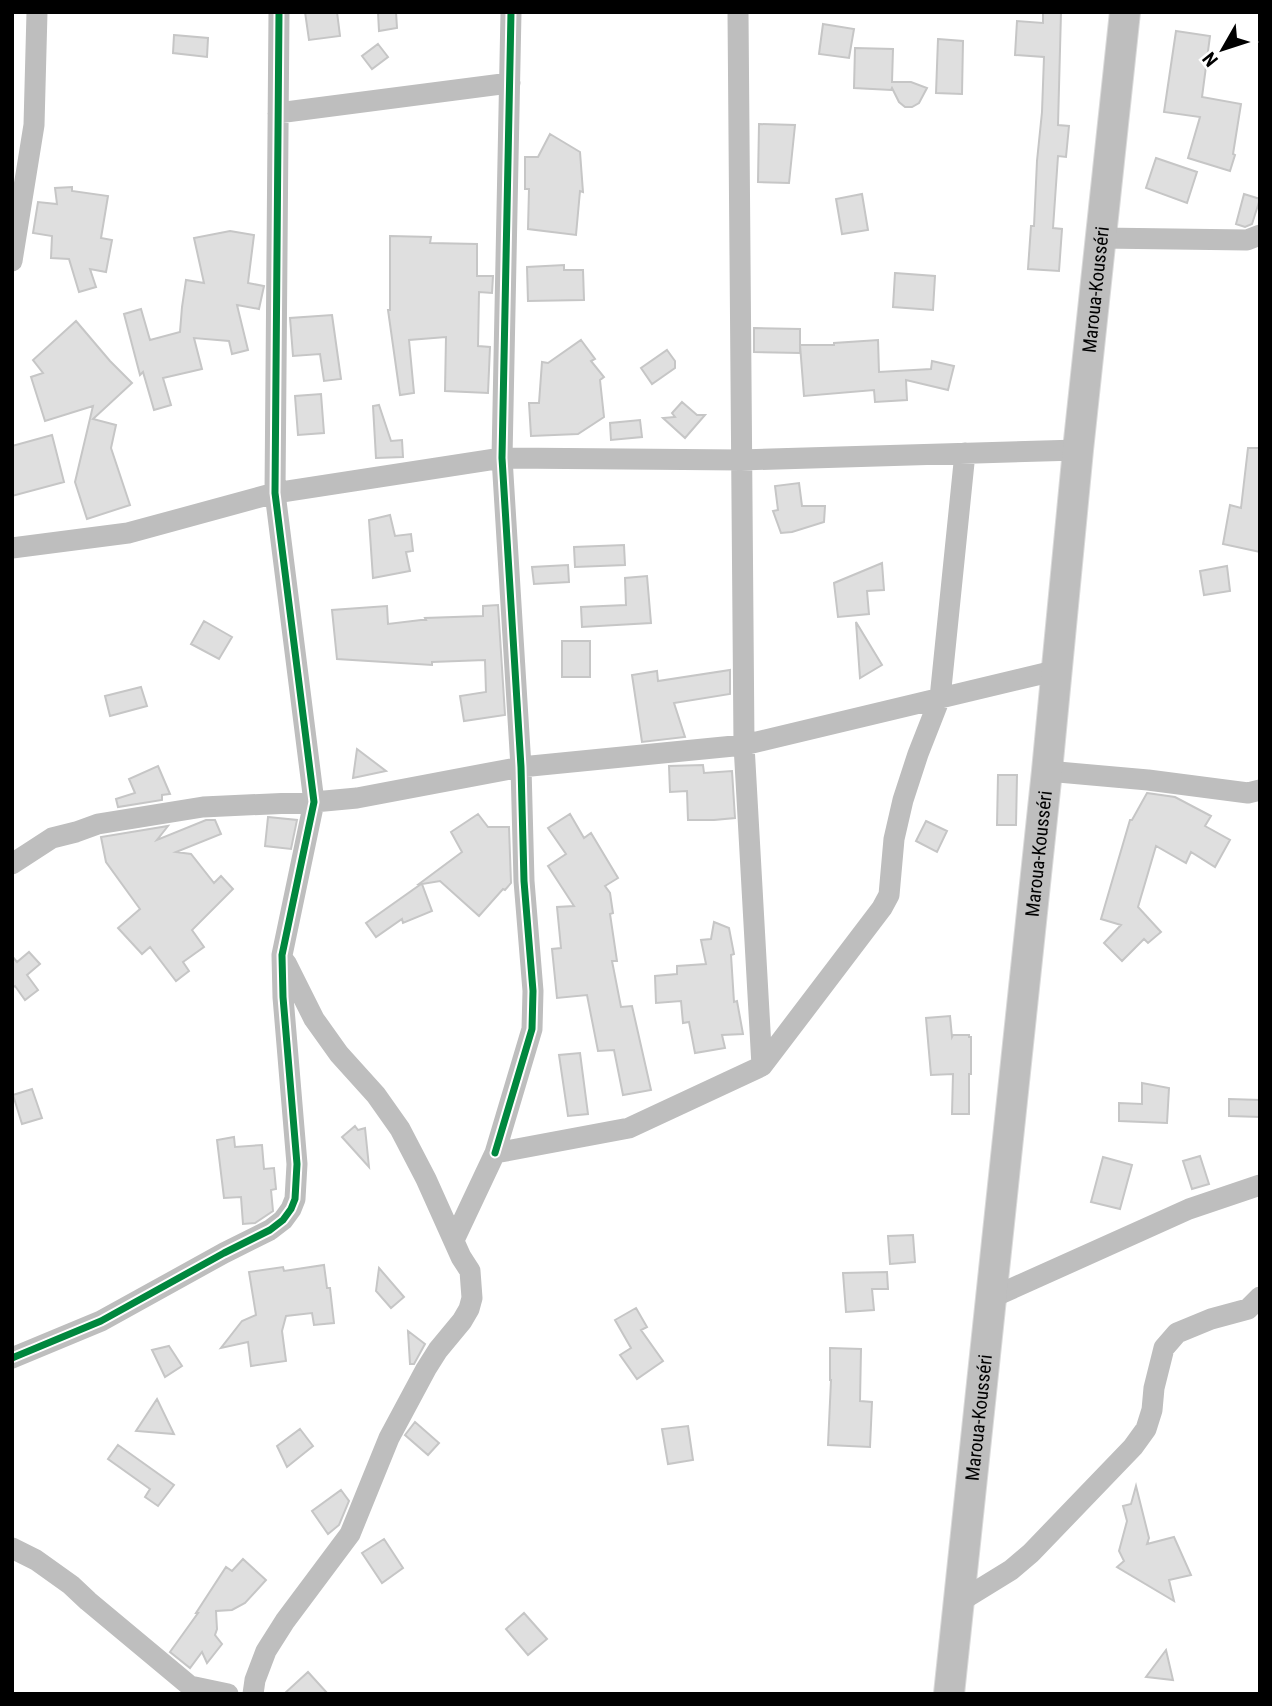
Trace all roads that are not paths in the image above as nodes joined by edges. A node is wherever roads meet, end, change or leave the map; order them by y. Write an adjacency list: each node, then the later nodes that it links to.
1 (37, 12): 10 (street)
2 (279, 12): 7 (street)
3 (511, 12): 6 (street)
4 (738, 12): 14 (street)
5 (1125, 12): 9 (highway, Maroua-Kousséri)
6 (510, 83): 7 (street); 13 (street)
7 (278, 113): 15 (street)
8 (1260, 236): 9 (street)
9 (1101, 238): 11 (highway, Maroua-Kousséri)
10 (12, 261)
11 (1078, 450): 12 (street); 17 (highway, Maroua-Kousséri)
12 (965, 453): 14 (street); 18 (street)
13 (502, 458): 14 (street); 15 (street); 20 (street)
14 (741, 460): 19 (street)
15 (275, 494): 16 (street); 23 (street)
16 (12, 548)
17 (1058, 670): 18 (street); 21 (highway, Maroua-Kousséri)
18 (940, 698): 19 (street); 26 (street)
19 (744, 745): 20 (street); 26 (street)
20 (521, 767): 23 (street); 27 (street)
21 (1047, 771): 22 (street); 31 (highway, Maroua-Kousséri)
22 (1260, 790)
23 (314, 802): 24 (street); 25 (street)
24 (12, 864)
25 (282, 955): 29 (street); 32 (street)
26 (762, 1066): 27 (street)
27 (495, 1153): 29 (street)
28 (1260, 1185): 31 (street)
29 (454, 1240): 36 (street)
30 (1260, 1297): 34 (street)
31 (991, 1298): 34 (highway, Maroua-Kousséri)
32 (12, 1358)
33 (12, 1548): 35 (street)
34 (958, 1602): 37 (highway, Maroua-Kousséri)
35 (228, 1694)
36 (253, 1694)
37 (949, 1694)

